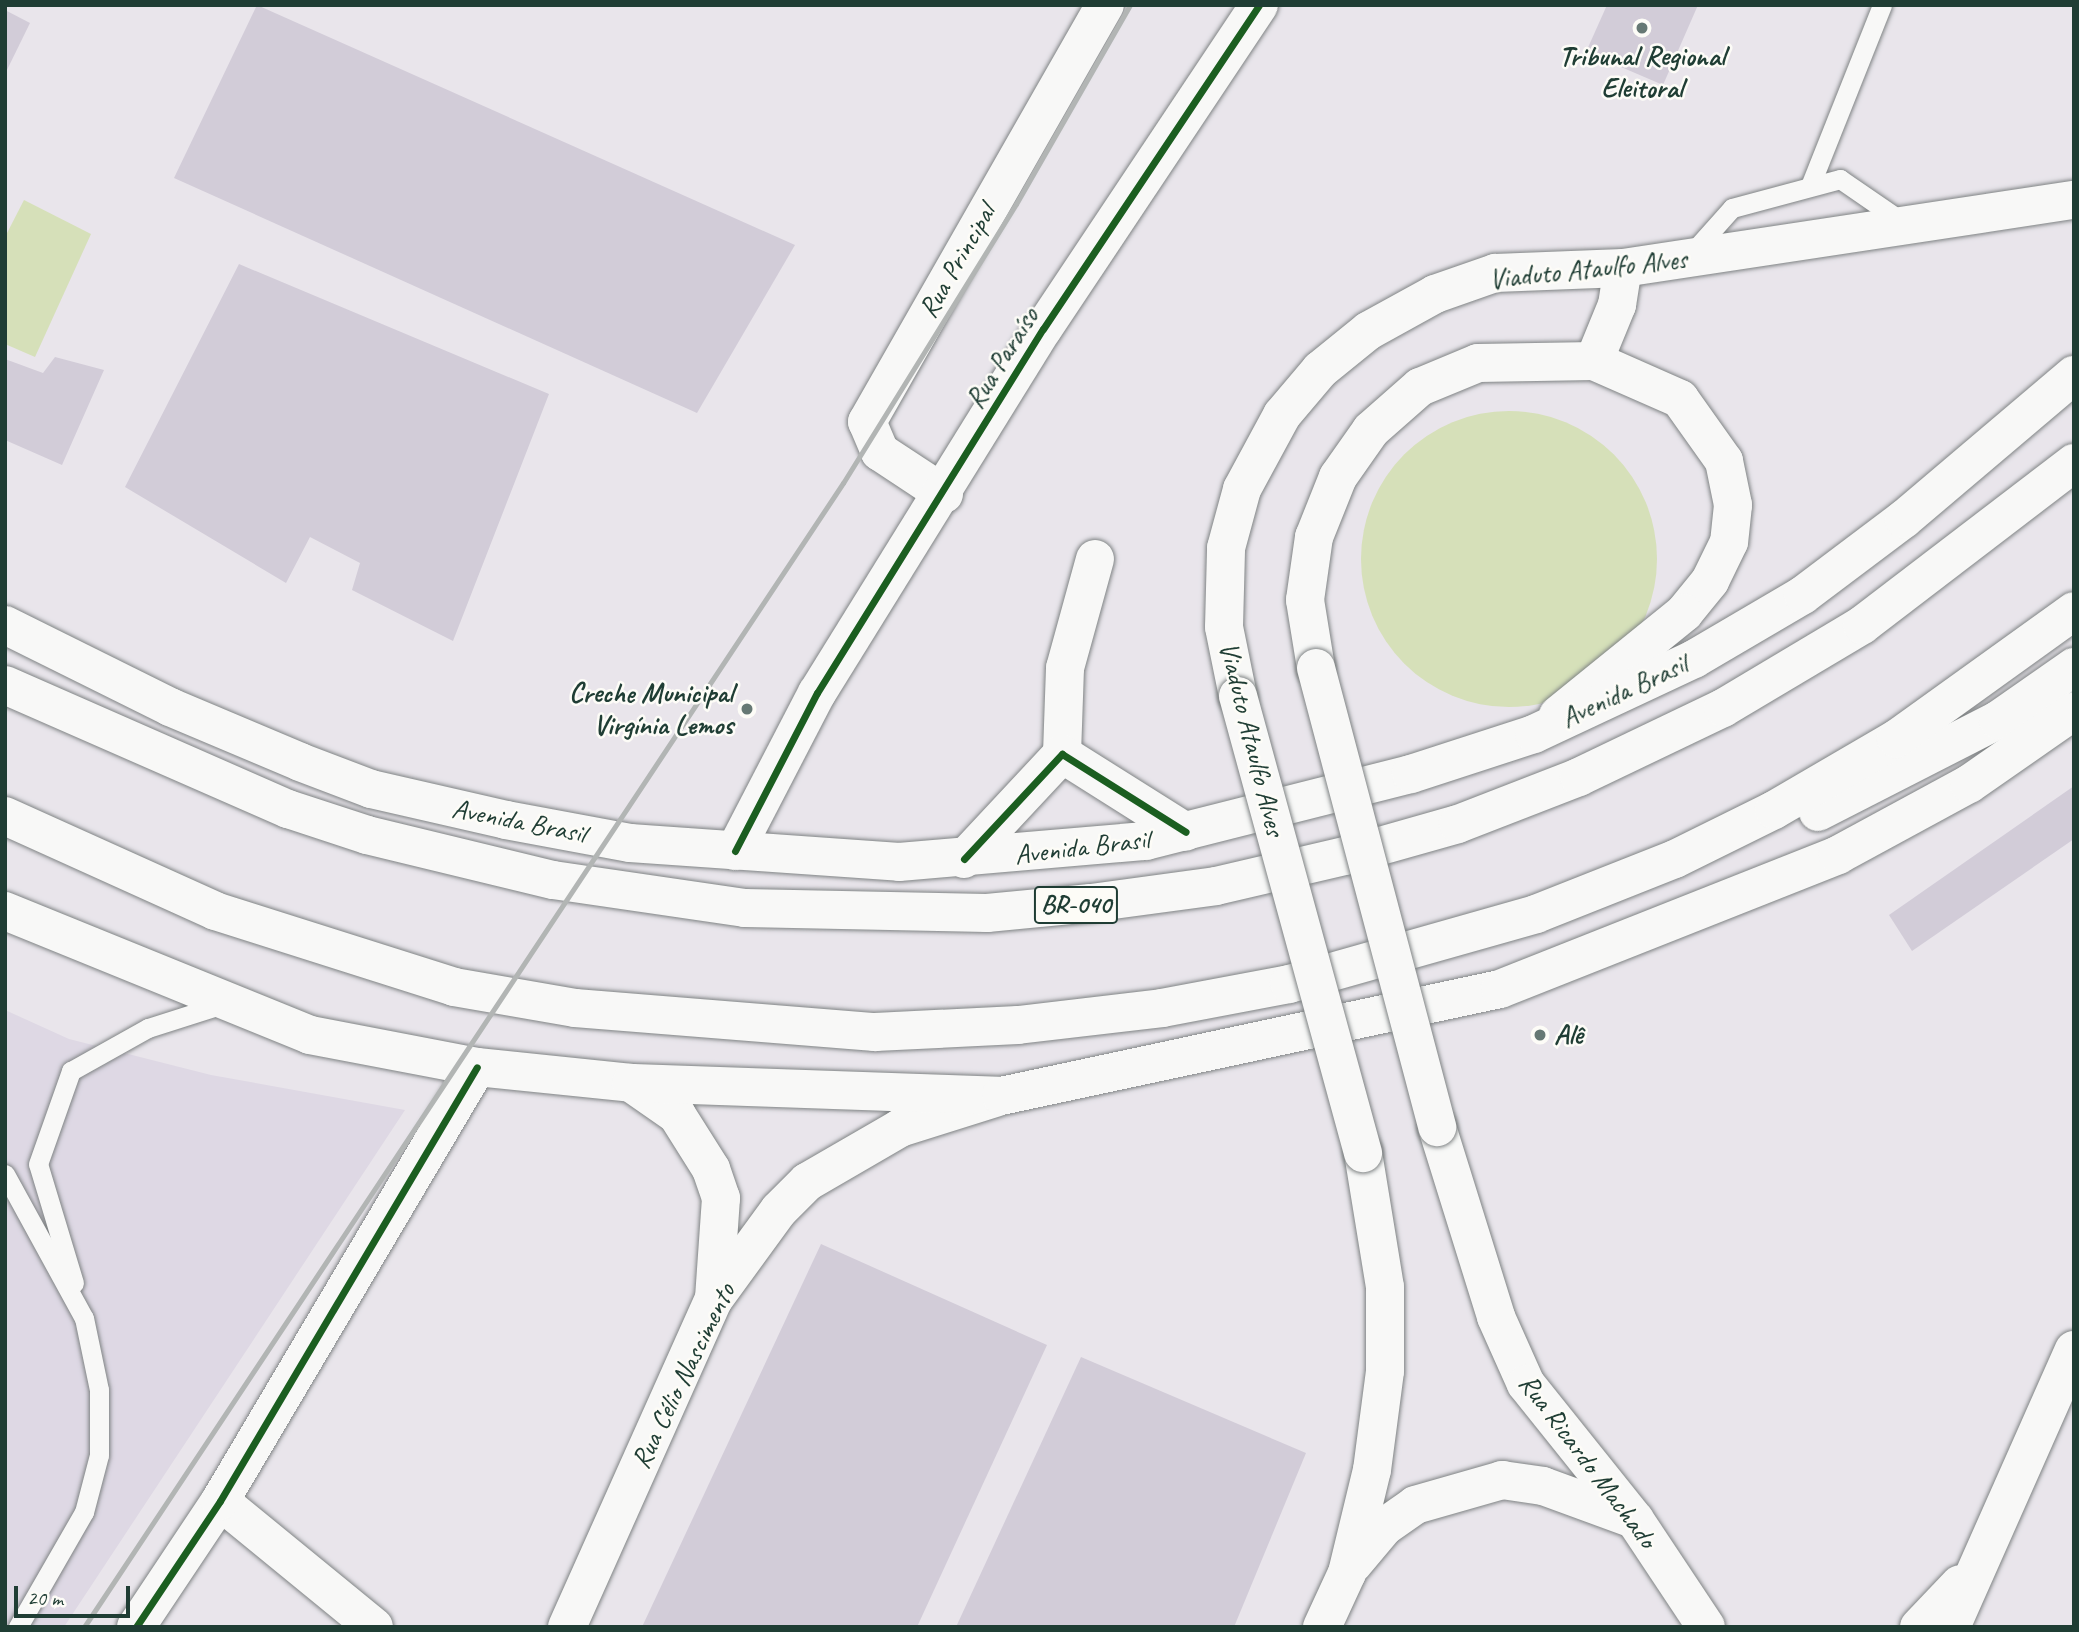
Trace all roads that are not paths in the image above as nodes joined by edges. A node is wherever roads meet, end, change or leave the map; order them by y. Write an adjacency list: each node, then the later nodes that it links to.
1 (1105, 5): 12 (main road, Rua Principal)
2 (1259, 5): 12 (main road, Rua Paraíso)
3 (1882, 5): 4 (lane)
4 (1810, 186): 6 (lane); 7 (lane)
5 (2074, 200): 6 (main road, Viaduto Ataulfo Alves)
6 (1911, 228): 7 (main road, Viaduto Ataulfo Alves)
7 (1685, 260): 8 (main road, Viaduto Ataulfo Alves)
8 (1623, 268): 9 (main road); 38 (main road, Viaduto Ataulfo Alves, bridge)
9 (1594, 361): 19 (main road); 36 (main road, Rua Ricardo Machado, bridge)
10 (2074, 374): 19 (main road, Avenida Brasil)
11 (2074, 463): 17 (main road, Avenida Brasil / BR-040)
12 (944, 494): 23 (main road, Rua Paraíso)
13 (1095, 559): 20 (main road)
14 (2074, 611): 26 (main road)
15 (5, 625): 23 (main road, Avenida Brasil)
16 (2074, 667): 26 (main road)
17 (5, 685)
18 (2074, 711): 30 (main road)
19 (1534, 734): 22 (main road, Avenida Brasil)
20 (1062, 754): 22 (main road); 24 (main road)
21 (5, 816): 26 (main road)
22 (1186, 832): 24 (main road, Avenida Brasil)
23 (735, 851): 24 (main road, Avenida Brasil)
24 (964, 859)
25 (5, 911): 27 (main road)
26 (1536, 914)
27 (226, 1003): 28 (main road); 33 (lane)
28 (477, 1067): 29 (main road); 35 (main road)
29 (631, 1083): 30 (main road); 32 (main road)
30 (1001, 1096): 32 (main road, Rua Célio Nascimento)
31 (5, 1174): 33 (lane)
32 (714, 1299): 43 (main road, Rua Célio Nascimento)
33 (84, 1318): 40 (lane)
34 (2074, 1350): 37 (main road)
35 (220, 1502): 41 (main road); 42 (main road)
36 (1635, 1520): 38 (main road); 39 (main road, Rua Ricardo Machado)
37 (1980, 1562): 46 (main road); 47 (main road)
38 (1347, 1573): 44 (main road)
39 (1696, 1613): 45 (main road, Rua Ricardo Machado)
40 (18, 1627)
41 (136, 1627)
42 (374, 1627)
43 (567, 1627)
44 (1322, 1627)
45 (1717, 1627)
46 (1919, 1627)
47 (1951, 1627)

